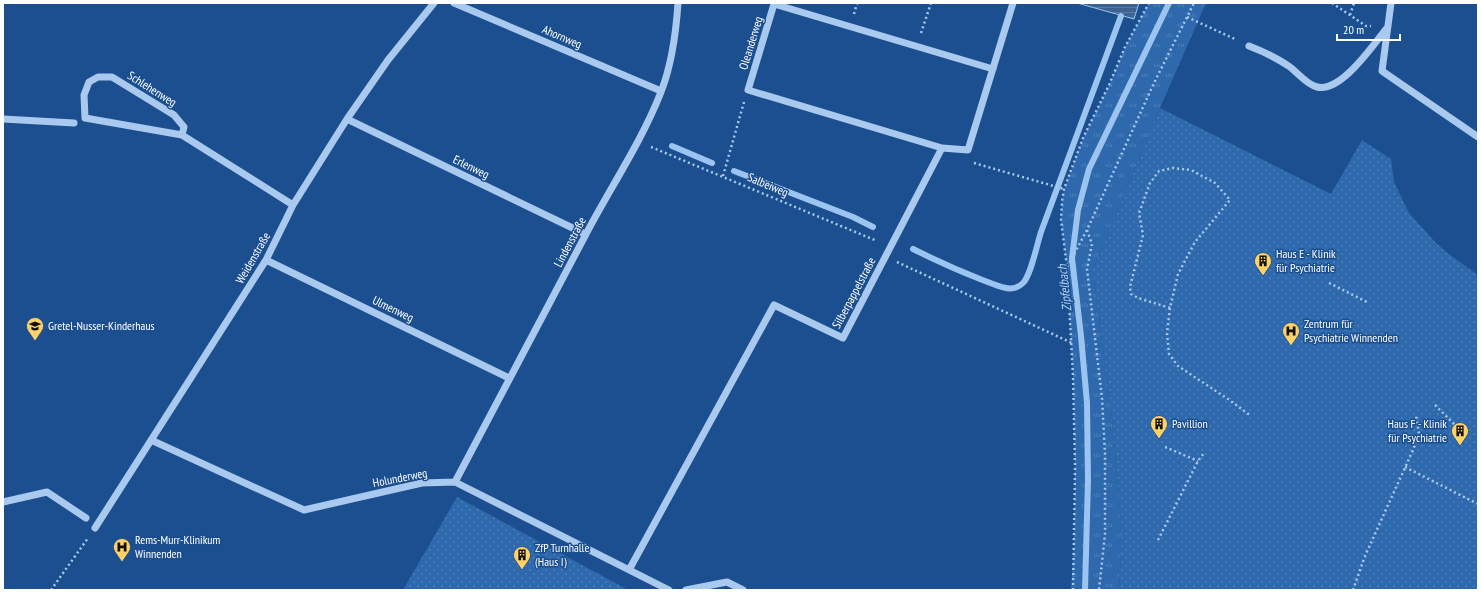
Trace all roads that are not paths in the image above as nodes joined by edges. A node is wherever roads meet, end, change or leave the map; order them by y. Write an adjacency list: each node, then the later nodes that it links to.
1 (434, 3): 11 (street, Weidenstraße)
2 (454, 3): 9 (street, Ahornweg)
3 (678, 3): 9 (street, Lindenstraße)
4 (1014, 3): 8 (street)
5 (1390, 3): 6 (street)
6 (1387, 28): 7 (street); 14 (street)
7 (1249, 46)
8 (993, 69): 15 (street); 15 (street, Oleanderweg)
9 (661, 91): 17 (street, Lindenstraße)
10 (3, 119): 12 (street)
11 (347, 119): 16 (street, Weidenstraße); 17 (street, Erlenweg)
12 (74, 123)
13 (182, 135): 13 (street, Schlehenweg); 16 (street, Schlehenweg)
14 (1478, 137)
15 (942, 148): 25 (street, Silberpappelstraße)
16 (293, 205): 18 (street, Weidenstraße)
17 (585, 234): 19 (street, Lindenstraße)
18 (266, 260): 19 (street, Ulmenweg); 20 (street, Weidenstraße)
19 (509, 378): 21 (street, Lindenstraße)
20 (151, 440): 21 (street, Holunderweg); 24 (street, Weidenstraße)
21 (455, 482): 25 (street, Holunderweg)
22 (3, 502): 23 (street)
23 (86, 518)
24 (95, 528)
25 (630, 570): 26 (street, Holunderweg)
26 (669, 590)
27 (686, 590): 28 (street)
28 (743, 590)

